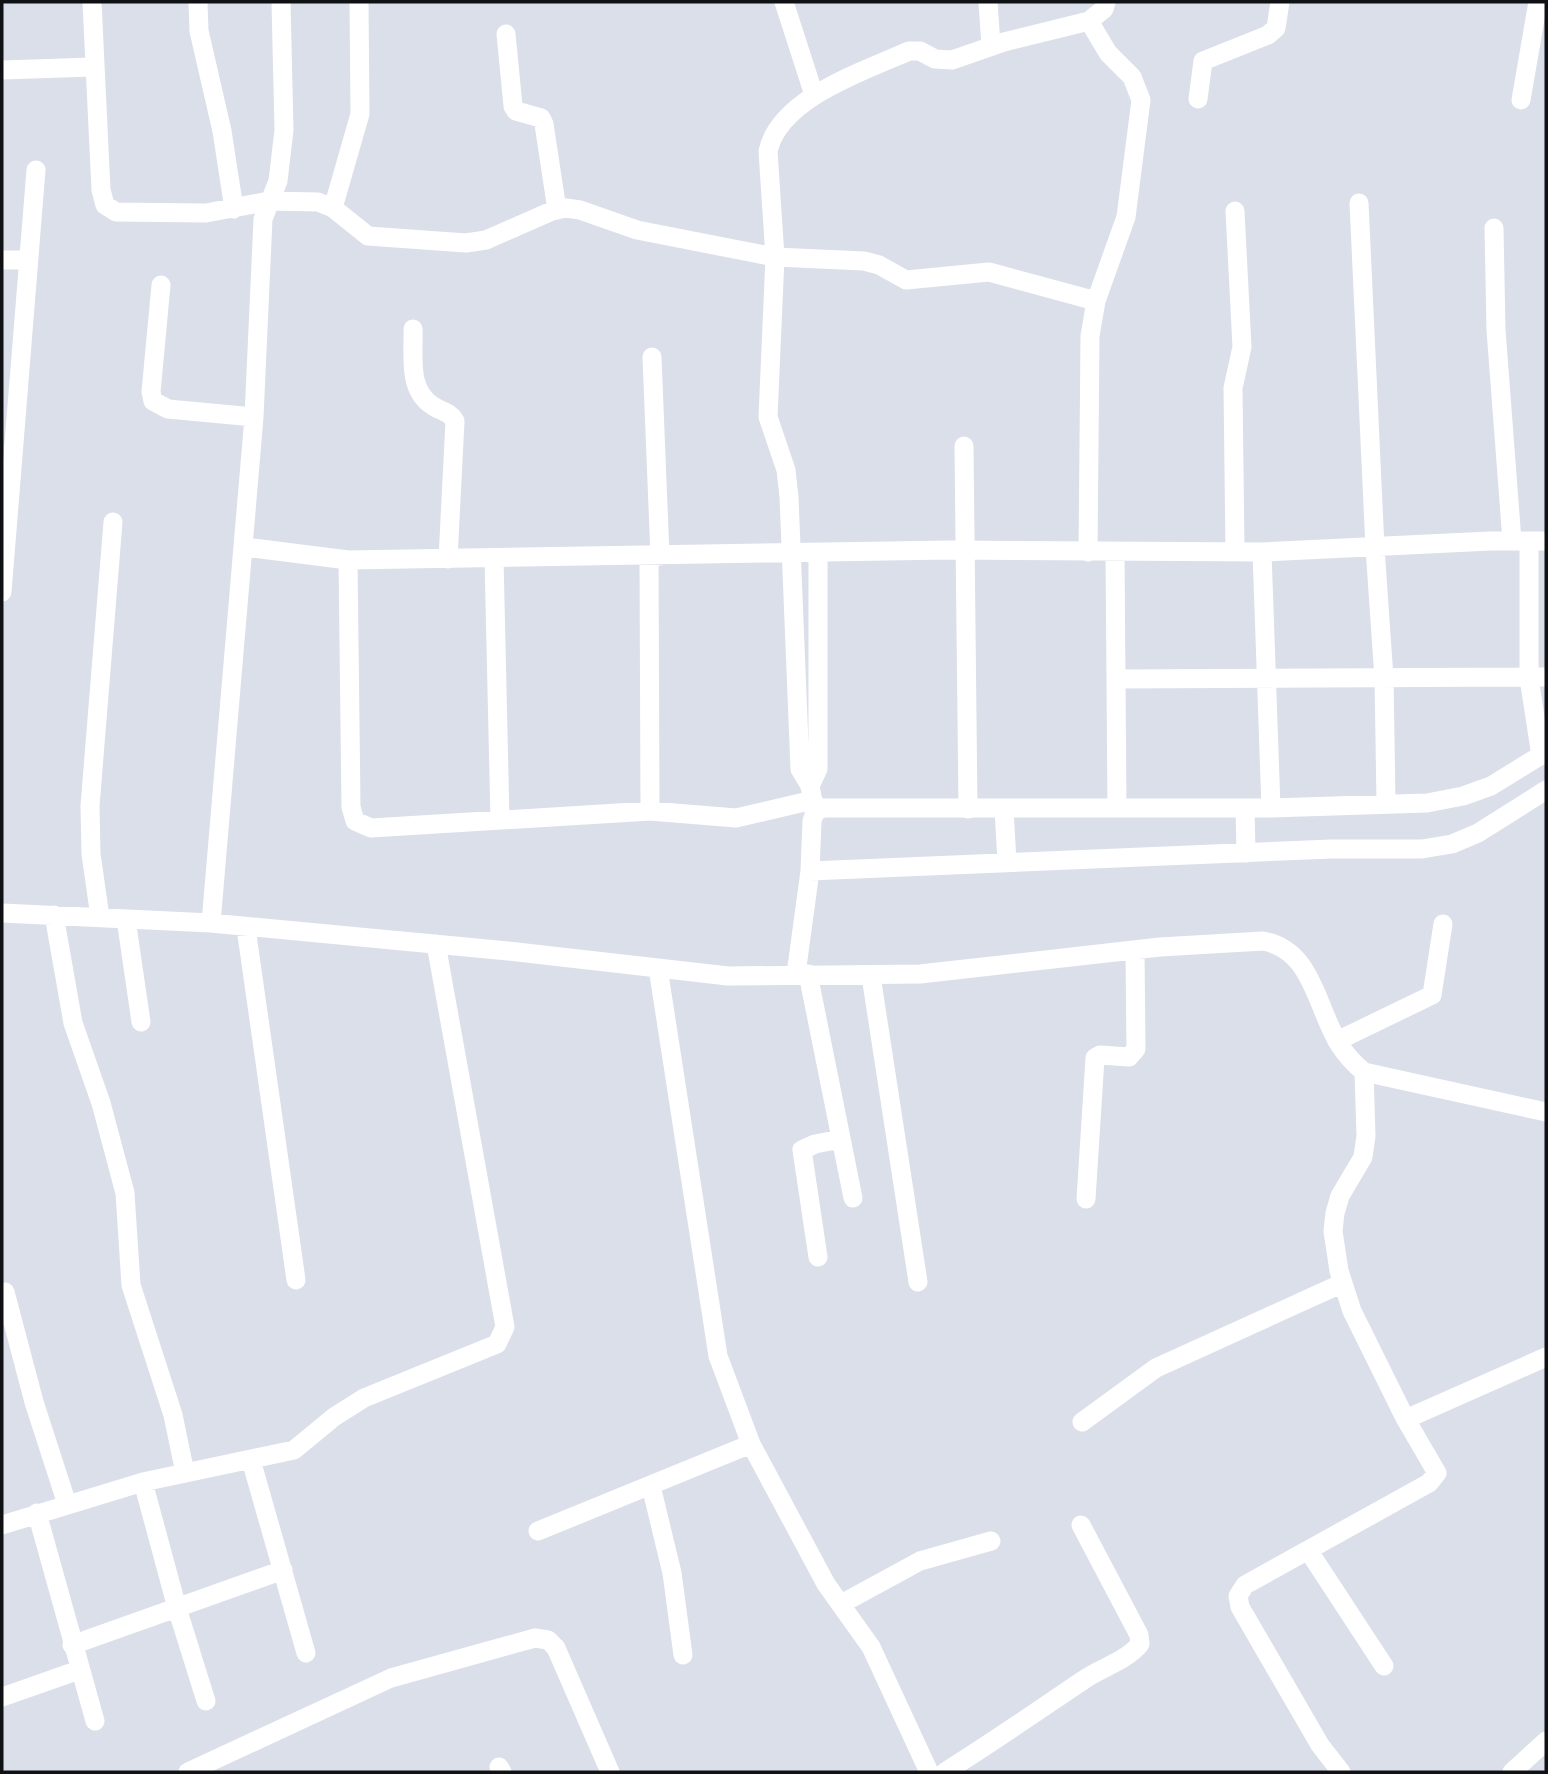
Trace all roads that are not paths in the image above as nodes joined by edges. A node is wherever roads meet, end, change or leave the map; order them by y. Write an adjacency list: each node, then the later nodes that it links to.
1 (92, 2): 13 (street)
2 (198, 2): 22 (street)
3 (281, 2): 19 (street)
4 (359, 2): 21 (street)
5 (785, 2): 15 (street)
6 (988, 2): 12 (street)
7 (1106, 2): 10 (street)
8 (1280, 2): 16 (street)
9 (1538, 2): 17 (street)
10 (1089, 21): 12 (street); 30 (street)
11 (506, 34): 23 (street)
12 (991, 46): 15 (street)
13 (93, 67): 14 (street); 22 (street)
14 (2, 70)
15 (814, 95): 26 (street)
16 (1198, 99)
17 (1521, 100)
18 (36, 170): 28 (street)
19 (269, 201): 21 (street); 22 (street); 33 (street)
20 (1359, 203): 38 (street)
21 (332, 208): 23 (street)
22 (234, 209)
23 (557, 210): 26 (street)
24 (1235, 211): 40 (street)
25 (1494, 228): 36 (street)
26 (775, 257): 30 (street); 44 (street)
27 (2, 260): 28 (street)
28 (29, 260): 50 (street)
29 (161, 285): 33 (street)
30 (1096, 301): 42 (street)
31 (413, 329): 48 (street)
32 (652, 357): 46 (street)
33 (254, 417): 37 (street)
34 (964, 446): 39 (street)
35 (113, 522): 69 (street)
36 (1529, 541): 38 (street); 52 (street)
37 (245, 547): 49 (street); 71 (street)
38 (1375, 548): 43 (street); 51 (street)
39 (963, 550): 41 (street); 42 (street); 61 (street)
40 (1236, 551): 43 (street); 45 (street)
41 (818, 552): 44 (street); 57 (street)
42 (1088, 552): 45 (street)
43 (1262, 552): 54 (street)
44 (794, 553): 46 (street); 57 (street)
45 (1115, 553): 53 (street)
46 (654, 556): 47 (street); 62 (street)
47 (494, 558): 48 (street); 63 (street)
48 (449, 559): 49 (street)
49 (348, 560): 63 (street)
50 (2, 592)
51 (1384, 677): 52 (street); 54 (street); 58 (street)
52 (1538, 677): 55 (street)
53 (1116, 679): 54 (street); 59 (street)
54 (1265, 679): 60 (street)
55 (1544, 754): 58 (street)
56 (1546, 790): 64 (street)
57 (813, 799): 61 (street); 62 (street); 66 (street)
58 (1386, 802): 60 (street)
59 (1117, 808): 64 (street); 65 (street)
60 (1271, 808): 64 (street)
61 (968, 809): 65 (street)
62 (650, 811): 63 (street)
63 (500, 820)
64 (1245, 830): 65 (street)
65 (1006, 835): 66 (street)
66 (810, 871): 77 (street)
67 (2, 913): 68 (street)
68 (54, 915): 69 (street); 96 (street)
69 (100, 917): 70 (street)
70 (126, 919): 71 (street); 79 (street)
71 (211, 923): 73 (street)
72 (1443, 924): 80 (street)
73 (246, 928): 74 (street); 87 (street)
74 (436, 944): 76 (street); 95 (street)
75 (1135, 950): 78 (street); 80 (street); 85 (street)
76 (658, 968): 77 (street); 94 (street)
77 (802, 974): 78 (street); 83 (street)
78 (871, 976): 88 (street)
79 (141, 1022)
80 (1337, 1041): 81 (street)
81 (1364, 1073): 82 (street); 89 (street)
82 (1546, 1112)
83 (841, 1139): 84 (street); 86 (street)
84 (853, 1198)
85 (1086, 1199)
86 (818, 1257)
87 (296, 1280)
88 (918, 1282)
89 (1343, 1283): 92 (street); 93 (street)
90 (5, 1292): 99 (street)
91 (1544, 1362): 92 (street)
92 (1406, 1419): 105 (street)
93 (1082, 1422)
94 (751, 1444): 98 (street); 107 (street)
95 (251, 1461): 96 (street); 106 (street)
96 (185, 1473): 97 (street)
97 (143, 1482): 99 (street); 108 (street)
98 (651, 1486): 103 (street); 111 (street)
99 (67, 1504): 100 (street)
100 (37, 1513): 101 (street); 109 (street)
101 (2, 1525)
102 (1081, 1525): 121 (street)
103 (538, 1531)
104 (991, 1541): 107 (street)
105 (1308, 1550): 112 (street); 122 (street)
106 (283, 1570): 108 (street); 110 (street)
107 (841, 1604): 120 (street)
108 (177, 1608): 109 (street); 115 (street)
109 (72, 1645): 113 (street)
110 (306, 1653)
111 (683, 1655)
112 (1384, 1666)
113 (79, 1670): 114 (street); 116 (street)
114 (2, 1698)
115 (206, 1701)
116 (94, 1721)
117 (1546, 1741): 123 (street)
118 (188, 1772): 119 (street)
119 (610, 1772)
120 (929, 1772)
121 (945, 1772)
122 (1341, 1772)
123 (1512, 1772)

